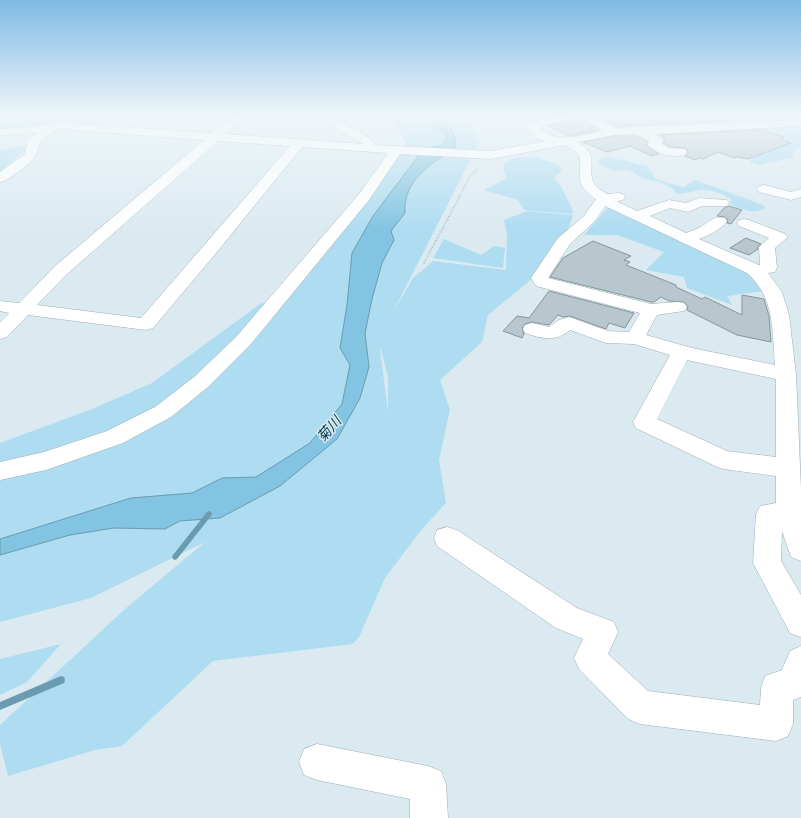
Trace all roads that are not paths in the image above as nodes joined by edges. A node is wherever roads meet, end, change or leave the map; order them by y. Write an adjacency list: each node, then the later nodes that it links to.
1 (31, 154): 8 (street)
2 (194, 154): 24 (street)
3 (290, 154): 24 (street)
4 (396, 154): 34 (street)
5 (466, 154): 6 (street)
6 (496, 154)
7 (584, 154): 14 (street)
8 (18, 164): 9 (street); 10 (street)
9 (0, 168)
10 (0, 178)
11 (764, 188): 12 (street)
12 (801, 193)
13 (629, 196): 14 (street)
14 (603, 198): 16 (street); 25 (street)
15 (722, 203): 16 (street)
16 (637, 216): 19 (street)
17 (720, 221): 19 (street)
18 (744, 223): 21 (street)
19 (688, 239): 20 (street); 21 (street)
20 (724, 240)
21 (756, 271): 29 (street)
22 (0, 306): 24 (street)
23 (678, 307): 25 (street)
24 (24, 309): 27 (street)
25 (651, 310): 28 (street)
26 (532, 329): 28 (street)
27 (0, 333)
28 (635, 338): 31 (street)
29 (782, 341): 30 (street); 32 (street)
30 (801, 350)
31 (682, 351): 32 (street); 33 (street)
32 (786, 374): 33 (street)
33 (788, 468): 35 (street)
34 (0, 471)
35 (789, 513): 37 (street); 38 (street)
36 (447, 538): 39 (street)
37 (801, 549)
38 (801, 623)
39 (801, 662)
40 (317, 762): 41 (street)
41 (429, 818)

